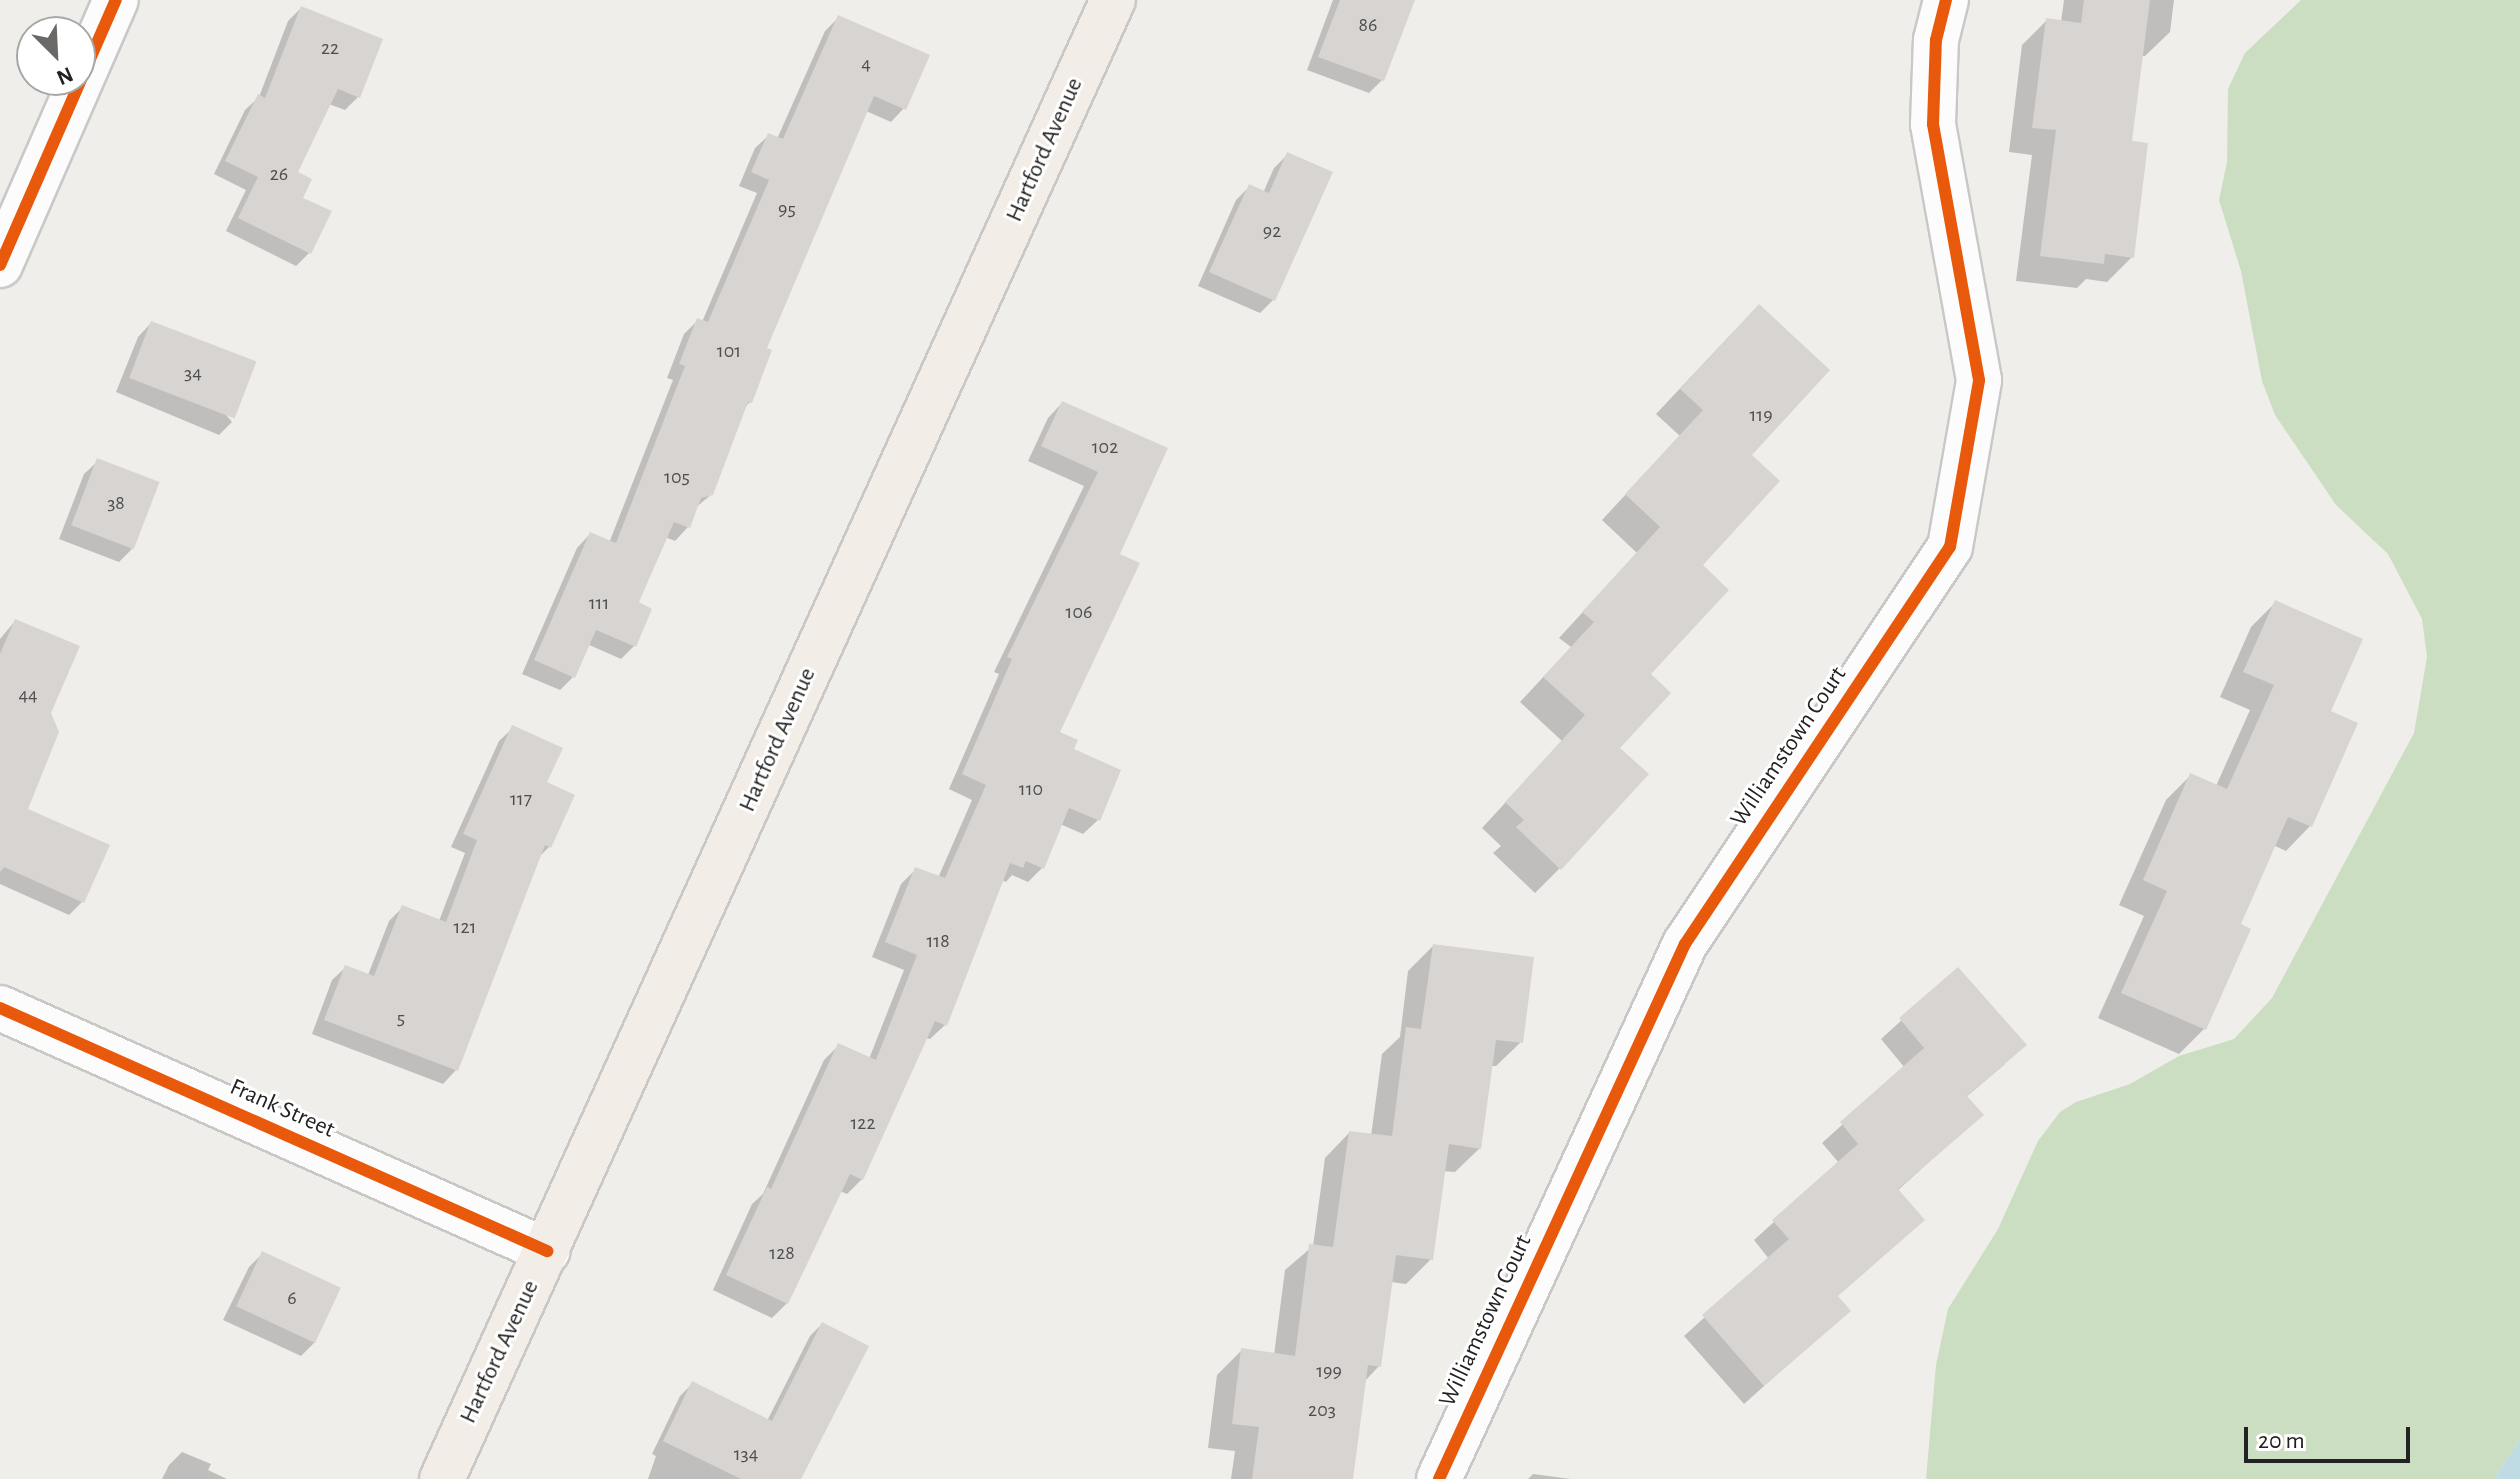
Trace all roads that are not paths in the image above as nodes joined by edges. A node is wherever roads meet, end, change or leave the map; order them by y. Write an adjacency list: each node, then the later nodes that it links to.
1 (116, 0): 4 (street)
2 (1113, 0): 6 (main road, Hartford Avenue)
3 (1946, 0): 8 (street, Williamstown Court)
4 (0, 265)
5 (0, 1008): 6 (street, Frank Street)
6 (547, 1251): 7 (main road, Hartford Avenue)
7 (442, 1479)
8 (1439, 1479)

